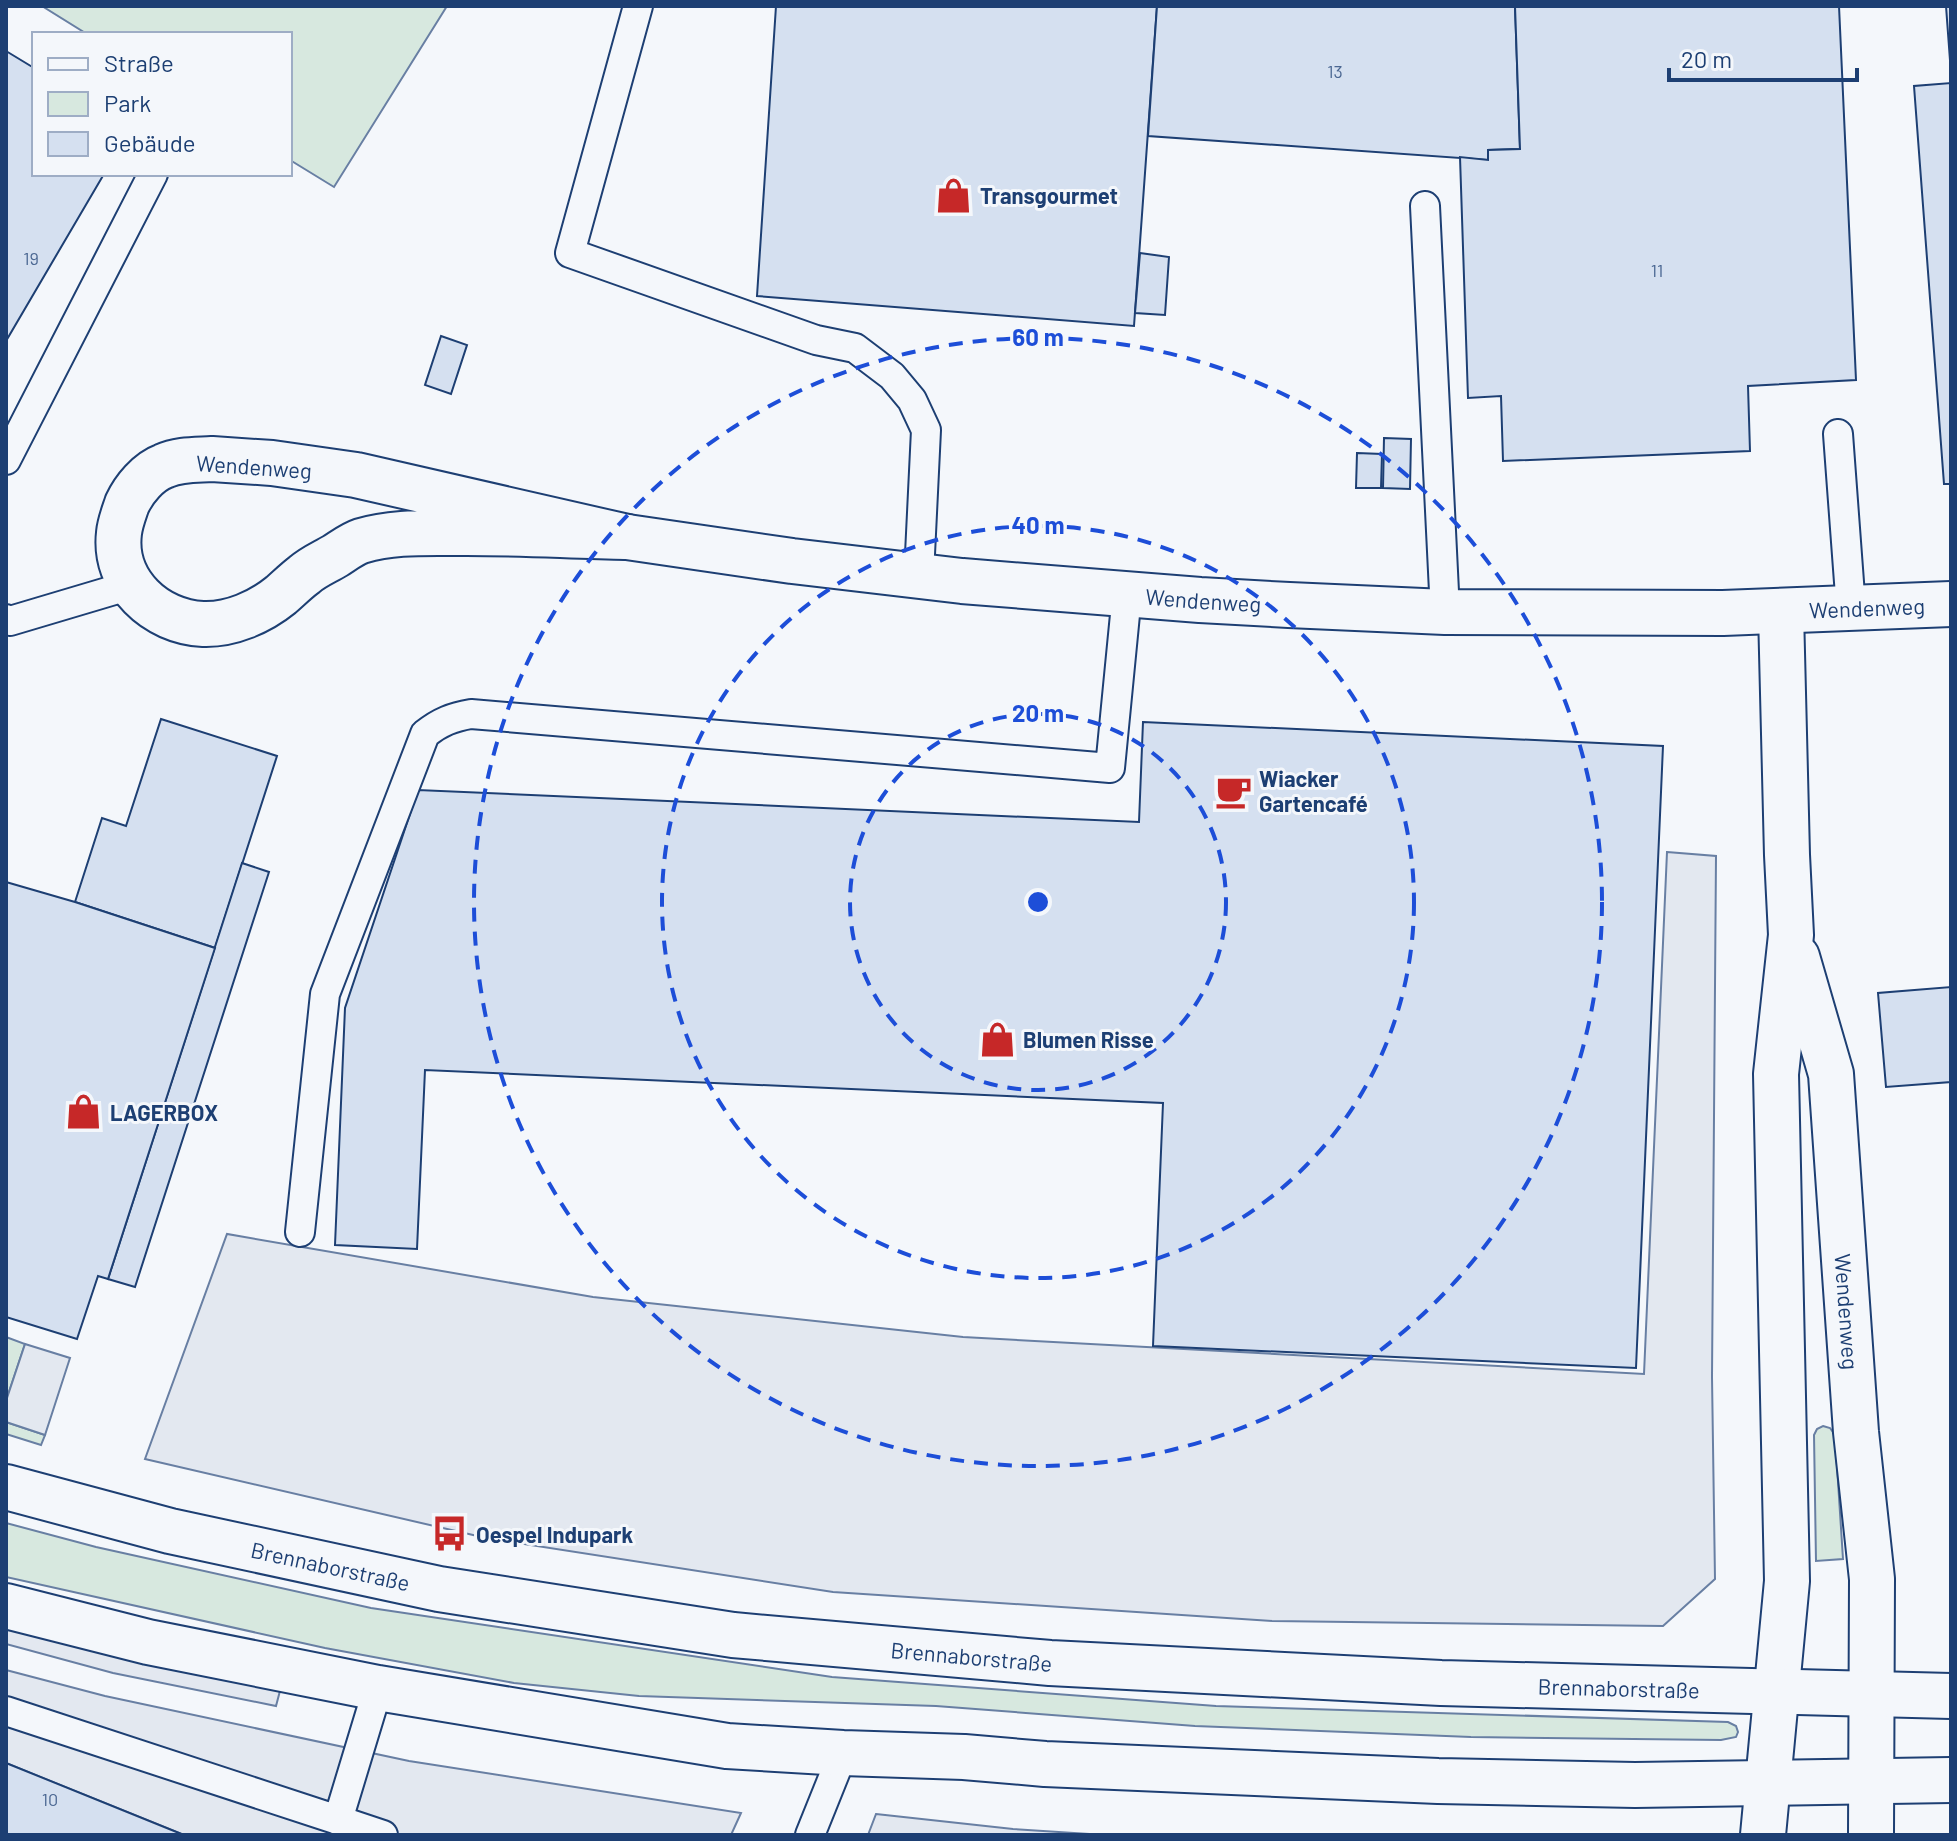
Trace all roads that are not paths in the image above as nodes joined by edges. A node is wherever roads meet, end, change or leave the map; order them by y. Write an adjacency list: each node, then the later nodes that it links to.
1 (638, 6): 7 (lane)
2 (152, 176): 5 (lane)
3 (1425, 206): 12 (lane)
4 (1838, 434): 11 (lane)
5 (6, 460)
6 (627, 537): 7 (street, Wendenweg); 8 (street, Wendenweg); 8 (street, Wendenweg)
7 (919, 575): 9 (street, Wendenweg)
8 (131, 585): 14 (lane)
9 (1127, 594): 12 (street, Wendenweg); 16 (lane)
10 (1951, 604): 11 (street, Wendenweg)
11 (1851, 609): 13 (street, Wendenweg)
12 (1445, 612): 13 (street, Wendenweg)
13 (1781, 612): 15 (street, Wendenweg)
14 (6, 619)
15 (1791, 935): 20 (street, Wendenweg); 21 (street, Wendenweg)
16 (300, 1232)
17 (6, 1487): 20 (street, Brennaborstraße)
18 (6, 1606): 19 (street)
19 (378, 1688): 24 (street); 28 (lane)
20 (1777, 1690): 21 (street, Brennaborstraße); 27 (street, Wendenweg)
21 (1871, 1693): 22 (street, Brennaborstraße); 26 (street, Wendenweg)
22 (1951, 1696)
23 (6, 1711): 28 (lane)
24 (843, 1753): 27 (street); 30 (lane)
25 (1951, 1780): 26 (street)
26 (1871, 1782): 27 (street); 32 (street, Wendenweg)
27 (1768, 1784): 31 (street, Wendenweg)
28 (338, 1820): 29 (lane)
29 (383, 1835)
30 (810, 1835)
31 (1763, 1835)
32 (1871, 1835)

